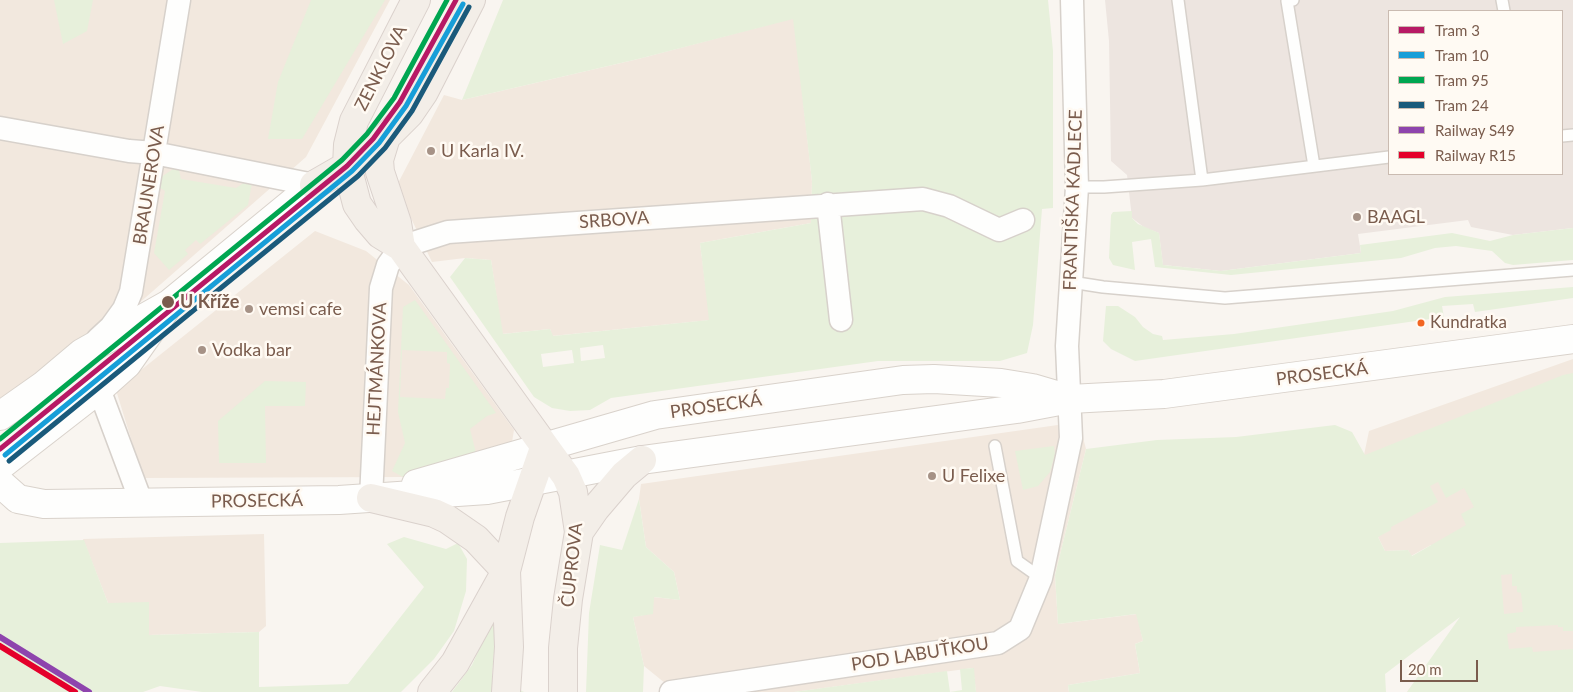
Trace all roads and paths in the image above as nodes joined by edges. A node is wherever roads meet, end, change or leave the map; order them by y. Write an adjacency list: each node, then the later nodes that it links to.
1 (179, 0): 11 (street, BRAUNEROVA)
2 (416, 0): 8 (main road, ZENKLOVA)
3 (472, 0): 10 (main road)
4 (1072, 0): 17 (street, FRANTIŠKA KADLECE)
5 (1178, 0): 15 (lane)
6 (1287, 0): 7 (lane); 14 (lane)
7 (1293, 0)
8 (354, 121): 13 (main road, ZENKLOVA); 16 (main road)
9 (0, 128): 11 (street)
10 (386, 137): 13 (main road); 21 (main road, ČUPROVA)
11 (154, 153): 16 (street); 27 (street, BRAUNEROVA)
12 (1388, 157): 14 (lane)
13 (347, 166): 16 (main road); 18 (main road, ČUPROVA)
14 (1314, 166): 15 (lane)
15 (1202, 180): 17 (lane)
16 (314, 185): 18 (main road); 24 (main road)
17 (1077, 187): 23 (street, FRANTIŠKA KADLECE)
18 (358, 204): 21 (main road, ČUPROVA)
19 (828, 204): 20 (street, SRBOVA); 21 (street, SRBOVA); 25 (street)
20 (1022, 220)
21 (401, 246): 32 (main road, ČUPROVA); 38 (street, HEJTMÁNKOVA)
22 (1573, 270): 23 (lane)
23 (1071, 282): 29 (street, FRANTIŠKA KADLECE)
24 (169, 304): 27 (main road); 28 (main road)
25 (841, 320)
26 (1573, 339): 29 (main road, PROSECKÁ)
27 (82, 353): 30 (main road)
28 (98, 389): 34 (main road); 39 (street)
29 (1070, 399): 32 (main road, PROSECKÁ); 33 (main road, PROSECKÁ); 42 (street, POD LABUŤKOU)
30 (0, 416)
31 (995, 446): 42 (lane)
32 (544, 448): 35 (main road, ČUPROVA); 36 (main road); 38 (main road, PROSECKÁ)
33 (642, 460): 35 (main road, PROSECKÁ); 40 (main road)
34 (0, 466)
35 (566, 476): 36 (main road, PROSECKÁ); 40 (main road, ČUPROVA)
36 (534, 481): 38 (main road, PROSECKÁ); 41 (main road)
37 (0, 483): 39 (main road, PROSECKÁ)
38 (371, 498): 39 (main road, PROSECKÁ); 41 (main road)
39 (142, 504)
40 (579, 532): 45 (main road, ČUPROVA)
41 (506, 571): 43 (main road); 44 (main road)
42 (1041, 578): 46 (street, POD LABUŤKOU)
43 (432, 692)
44 (506, 692)
45 (563, 692)
46 (671, 692)

